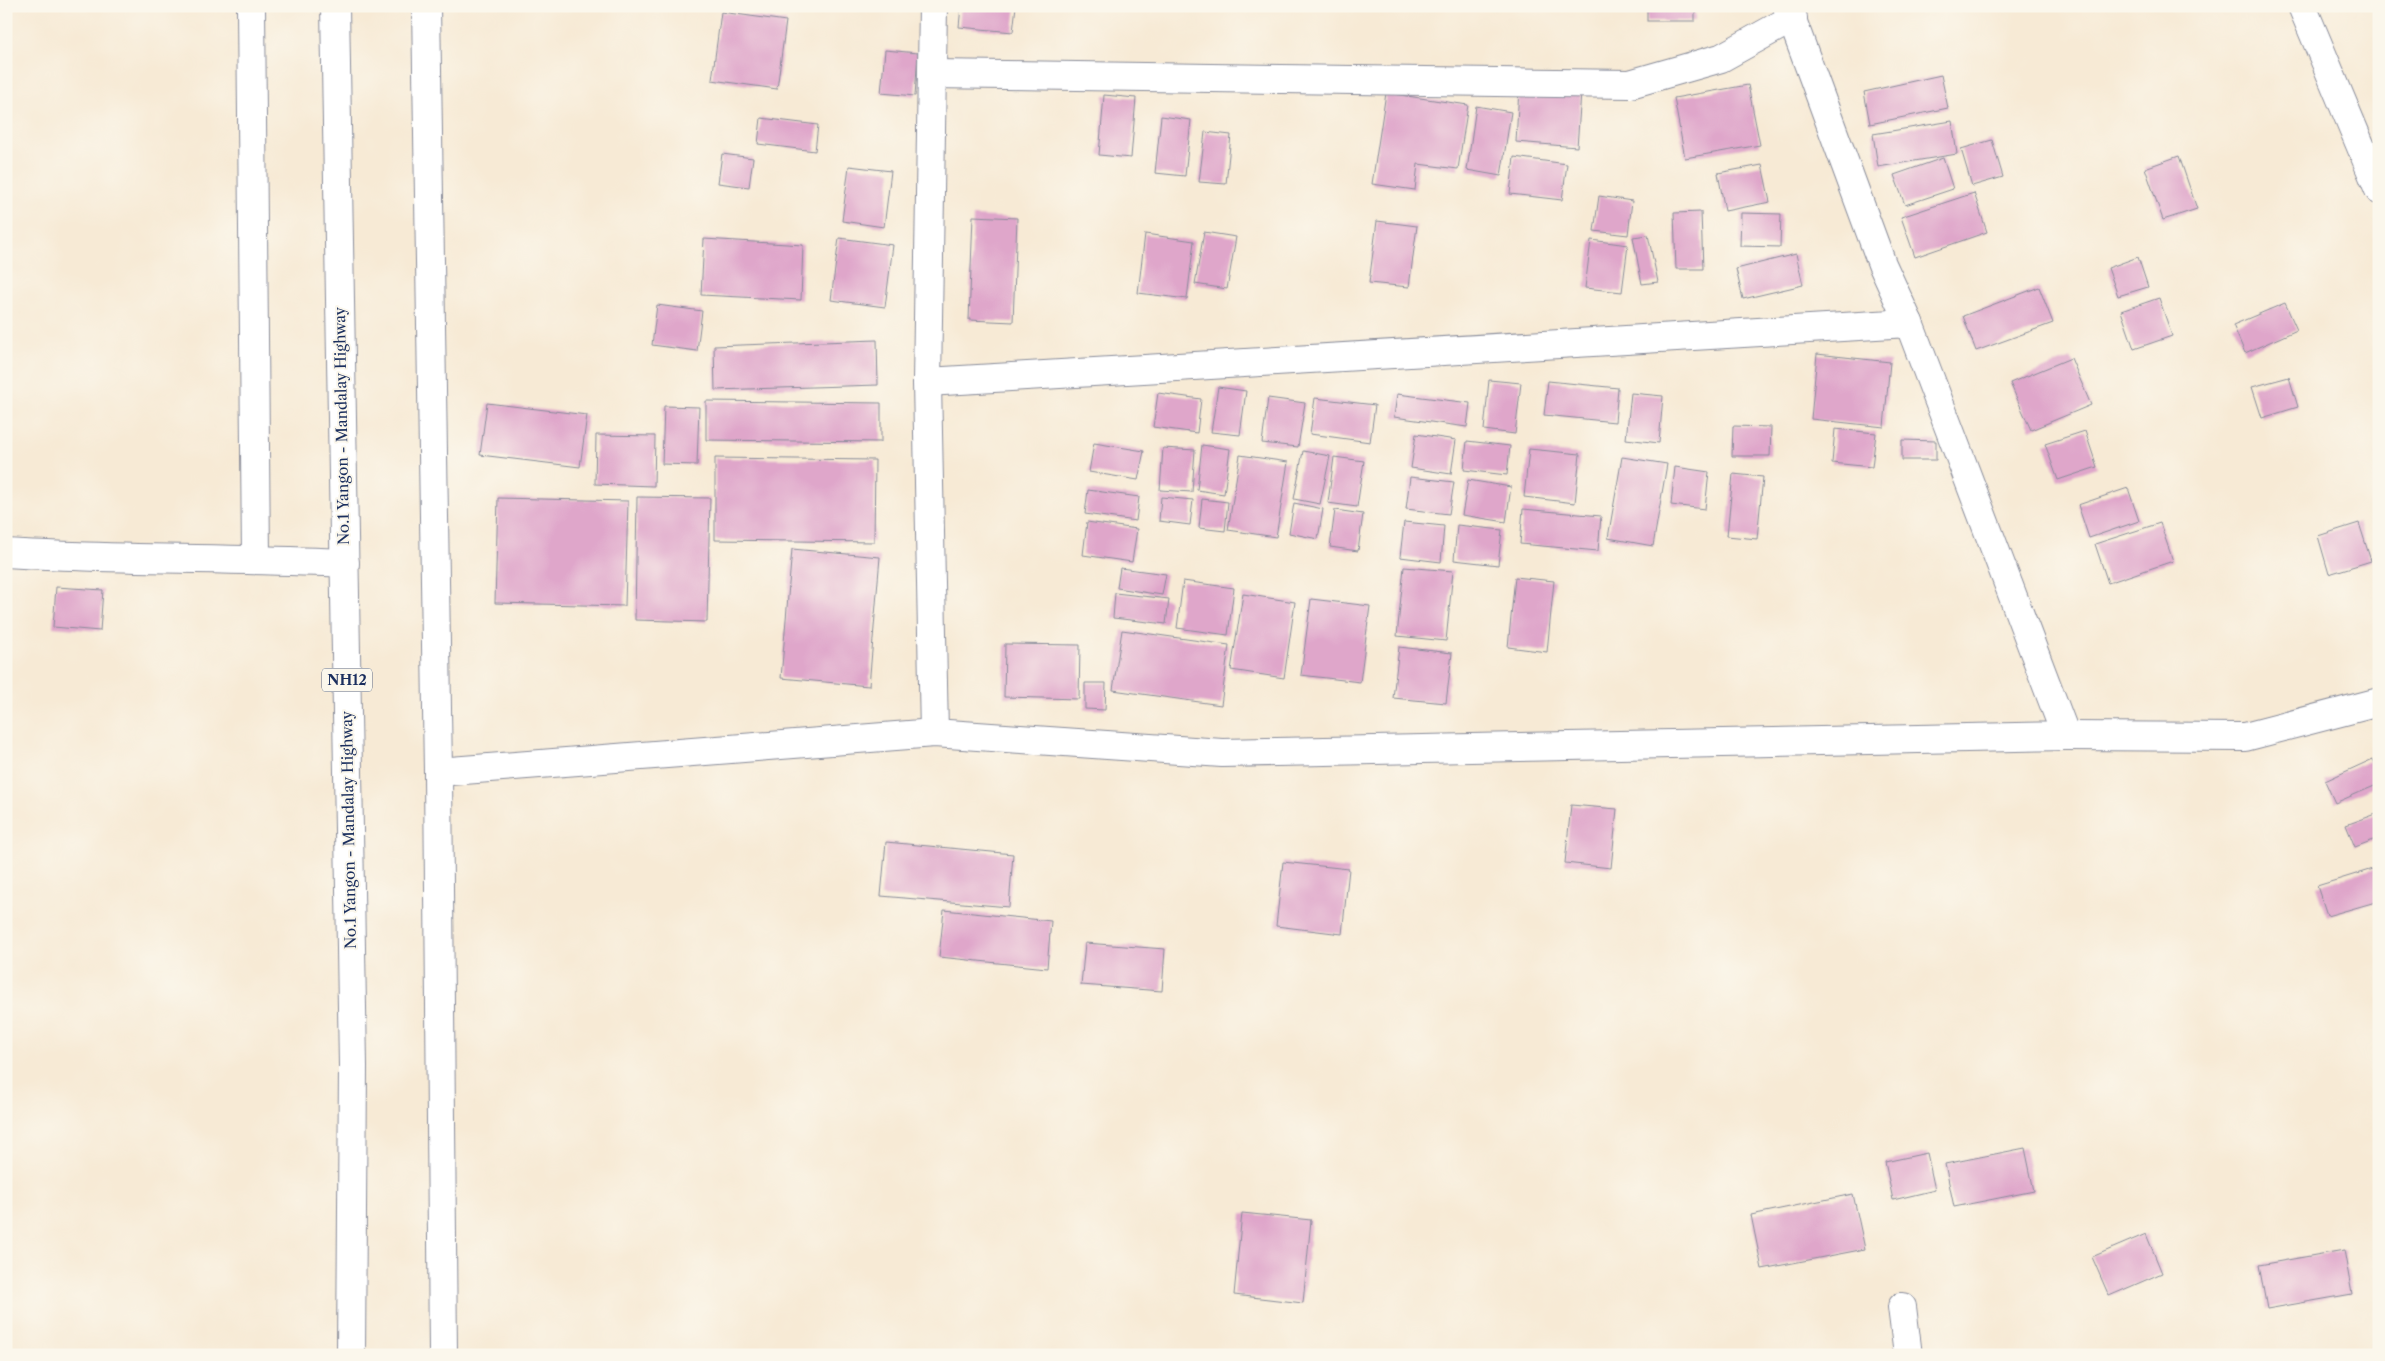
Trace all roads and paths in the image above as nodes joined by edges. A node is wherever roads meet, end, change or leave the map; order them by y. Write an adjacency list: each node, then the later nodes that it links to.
1 (252, 6): 12 (main road)
2 (335, 6): 13 (main road, No.1 Yangon - Mandalay Highway / NH12)
3 (426, 6): 17 (main road)
4 (933, 6): 7 (main road)
5 (2302, 6): 8 (main road)
6 (1790, 12): 7 (main road); 9 (main road)
7 (932, 74): 10 (main road)
8 (2379, 190)
9 (1909, 323): 10 (main road); 16 (main road)
10 (927, 382): 15 (main road)
11 (6, 553): 12 (main road)
12 (256, 559): 13 (main road)
13 (345, 564): 19 (main road, No.1 Yangon - Mandalay Highway / NH12)
14 (2379, 702): 16 (main road)
15 (934, 732): 16 (main road); 17 (main road)
16 (2066, 736)
17 (438, 772): 20 (main road)
18 (1902, 1307): 21 (main road)
19 (351, 1355)
20 (443, 1355)
21 (1908, 1355)

